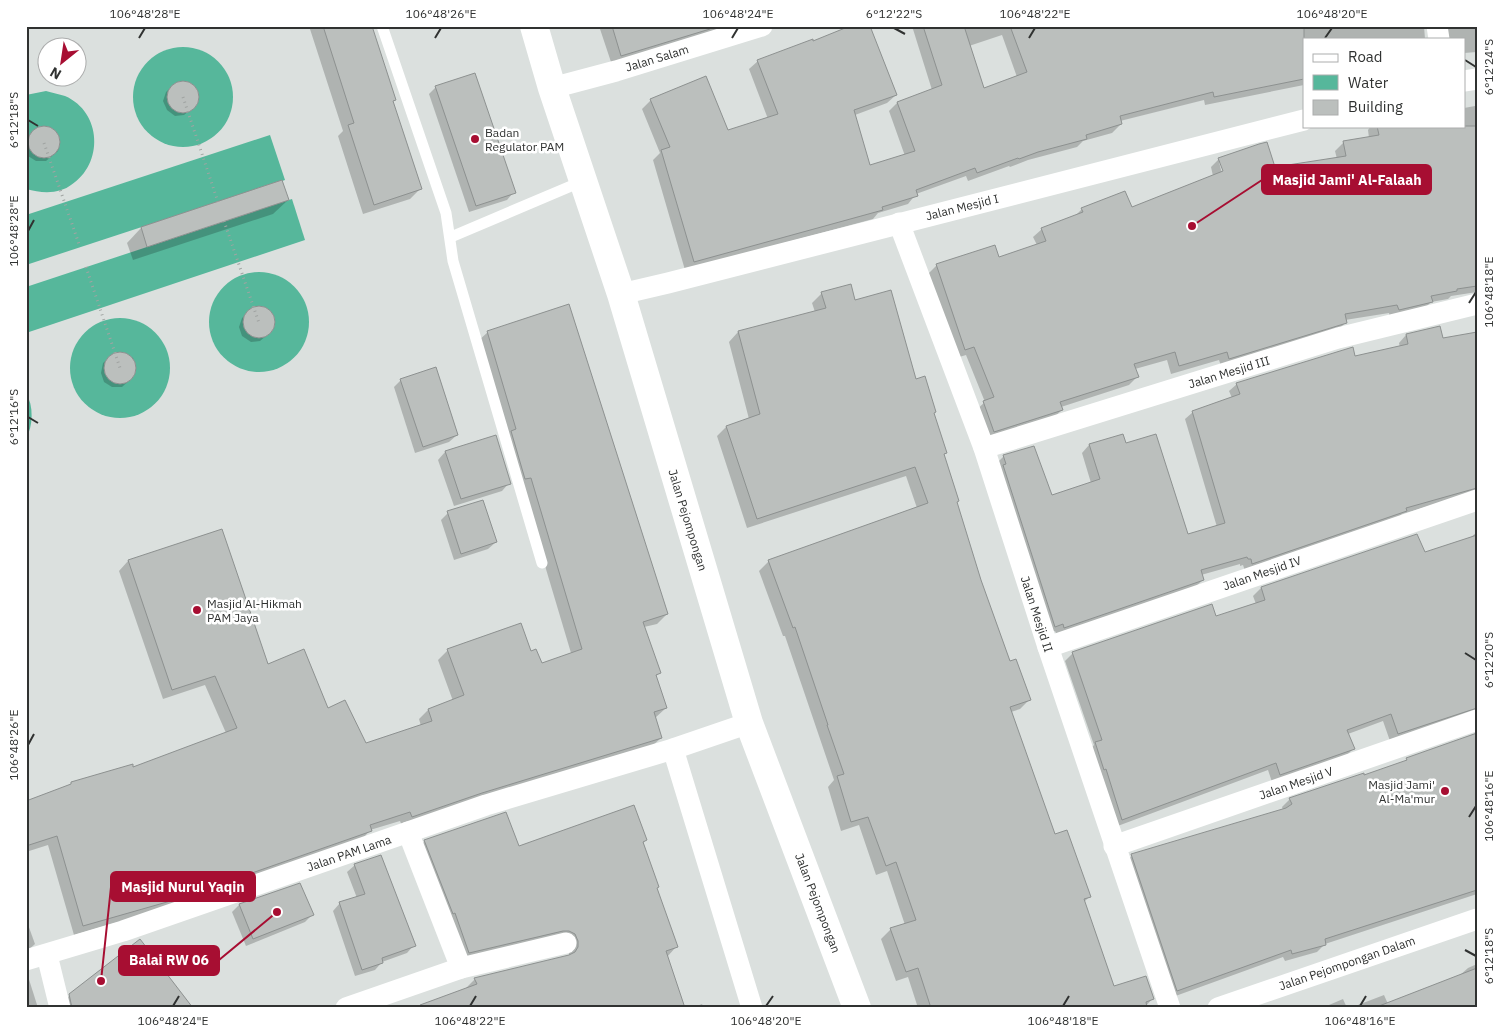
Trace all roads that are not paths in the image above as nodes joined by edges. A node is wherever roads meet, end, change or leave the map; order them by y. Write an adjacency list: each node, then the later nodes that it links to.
1 (382, 26): 8 (lane)
2 (534, 26): 4 (street, Jalan Pejompongan)
3 (762, 26): 4 (street, Jalan Salam)
4 (552, 88): 6 (street, Jalan Pejompongan)
5 (1303, 120): 7 (street, Jalan Mesjid I)
6 (582, 181): 8 (lane); 9 (street, Jalan Pejompongan)
7 (899, 223): 9 (street, Jalan Mesjid I); 11 (street, Jalan Mesjid II)
8 (451, 237): 13 (lane)
9 (621, 294): 16 (street, Jalan Pejompongan)
10 (1477, 304): 11 (street, Jalan Mesjid III)
11 (984, 448): 14 (street, Jalan Mesjid II)
12 (1477, 500): 14 (street, Jalan Mesjid IV)
13 (542, 562)
14 (1048, 647): 19 (street, Jalan Mesjid II)
15 (1477, 720): 19 (street, Jalan Mesjid V)
16 (749, 723): 17 (street, Jalan PAM Lama); 29 (street, Jalan Pejompongan)
17 (673, 749): 18 (street, Jalan PAM Lama); 28 (street)
18 (408, 832): 22 (street, Jalan PAM Lama); 24 (street)
19 (1114, 846): 30 (street, Jalan Mesjid II)
20 (1477, 919): 31 (street, Jalan Pejompongan Dalam)
21 (566, 943): 24 (street)
22 (47, 955): 23 (street, Jalan PAM Lama); 26 (street)
23 (26, 960)
24 (461, 968): 25 (street)
25 (388, 1001): 27 (street)
26 (60, 1008)
27 (346, 1008)
28 (752, 1008)
29 (857, 1008)
30 (1170, 1008)
31 (1218, 1008)

